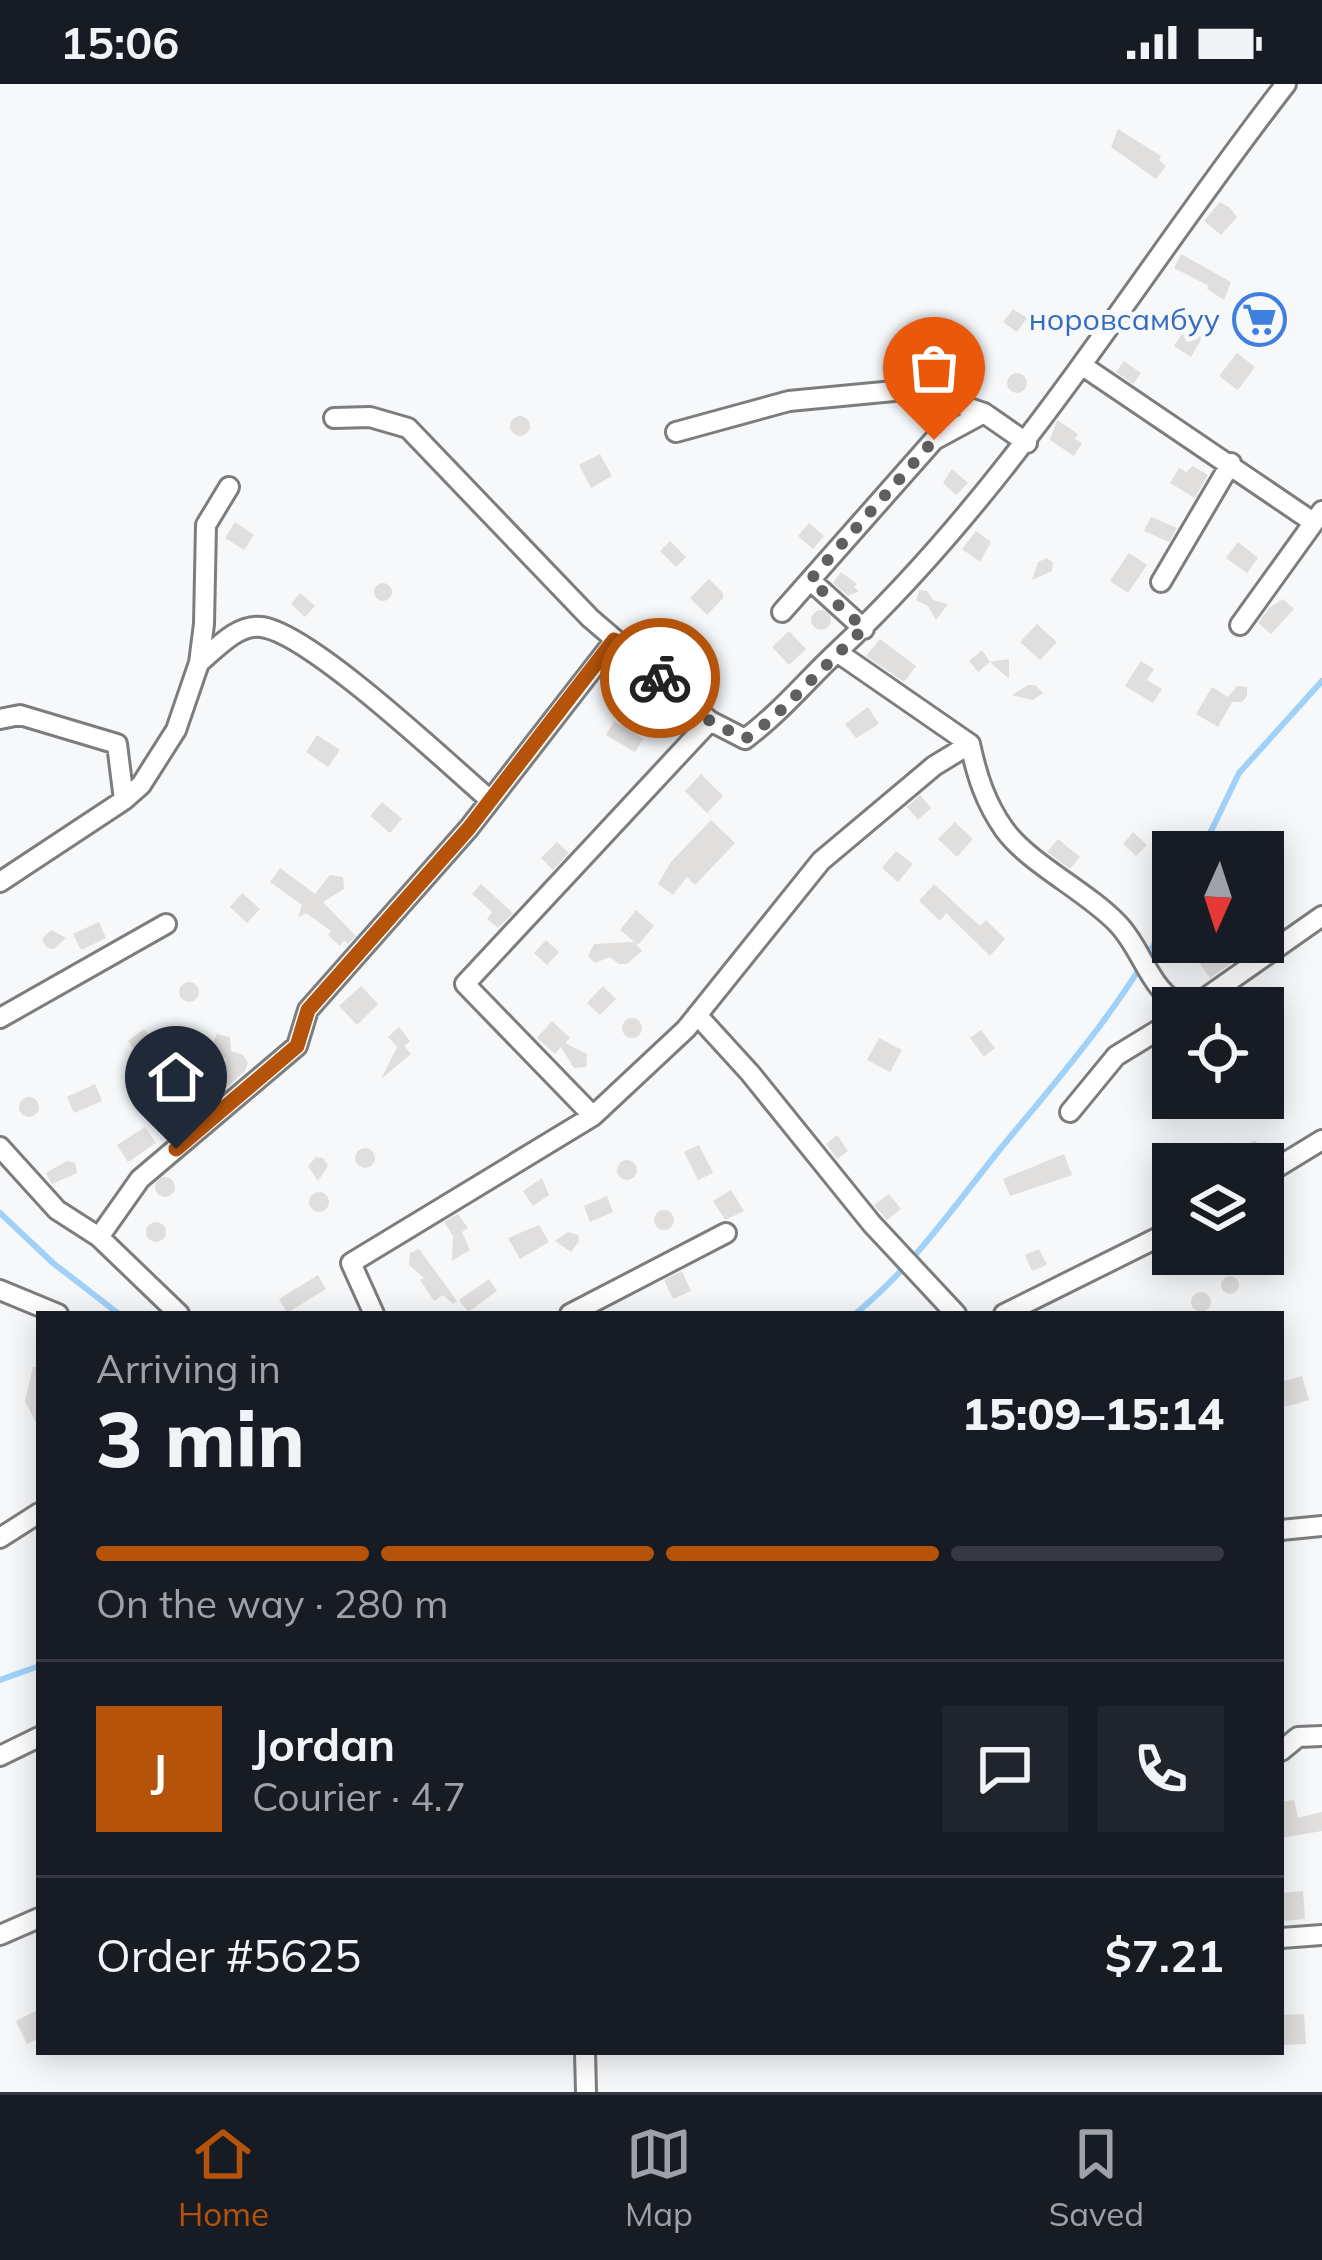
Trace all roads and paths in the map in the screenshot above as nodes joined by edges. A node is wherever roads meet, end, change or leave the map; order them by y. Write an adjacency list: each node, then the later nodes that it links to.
1 (1286, 84): 2 (street)
2 (1083, 366): 6 (street); 7 (street)
3 (984, 413): 5 (street); 6 (street); 10 (street)
4 (334, 418): 15 (street)
5 (676, 431)
6 (1027, 443): 14 (street)
7 (1231, 463): 9 (street); 11 (street)
8 (229, 487): 17 (street)
9 (1317, 516): 13 (street)
10 (810, 580): 12 (street); 14 (street)
11 (1161, 582)
12 (782, 612)
13 (1240, 625)
14 (864, 628): 16 (street)
15 (614, 640): 19 (street); 22 (street)
16 (837, 652): 19 (street); 20 (street)
17 (199, 663): 21 (street); 22 (street)
18 (0, 718): 21 (street)
19 (710, 721): 32 (street)
20 (970, 744): 26 (street); 28 (street)
21 (124, 800): 23 (street)
22 (490, 800): 37 (street)
23 (0, 882)
24 (1322, 916): 27 (street)
25 (166, 924): 29 (street)
26 (1157, 987)
27 (1219, 987)
28 (698, 1015): 32 (street); 44 (street)
29 (0, 1018)
30 (1152, 1034): 31 (street)
31 (1070, 1112)
32 (593, 1116): 42 (street)
33 (1322, 1140): 35 (street)
34 (0, 1147): 37 (street)
35 (1284, 1163)
36 (726, 1233): 43 (street)
37 (99, 1237): 41 (street)
38 (1152, 1240): 45 (street)
39 (0, 1290): 40 (street)
40 (51, 1311)
41 (175, 1311)
42 (373, 1311)
43 (576, 1311)
44 (953, 1311)
45 (1010, 1311)
46 (36, 1515): 49 (street)
47 (1322, 1526): 48 (street)
48 (1284, 1530)
49 (0, 1538)
50 (1322, 1736): 52 (street)
51 (36, 1738): 53 (street)
52 (1284, 1749)
53 (0, 1756)
54 (36, 1919): 55 (street)
55 (0, 1935)
56 (1322, 1935): 57 (street)
57 (1284, 1938)
58 (584, 2055): 59 (street)
59 (586, 2092)

